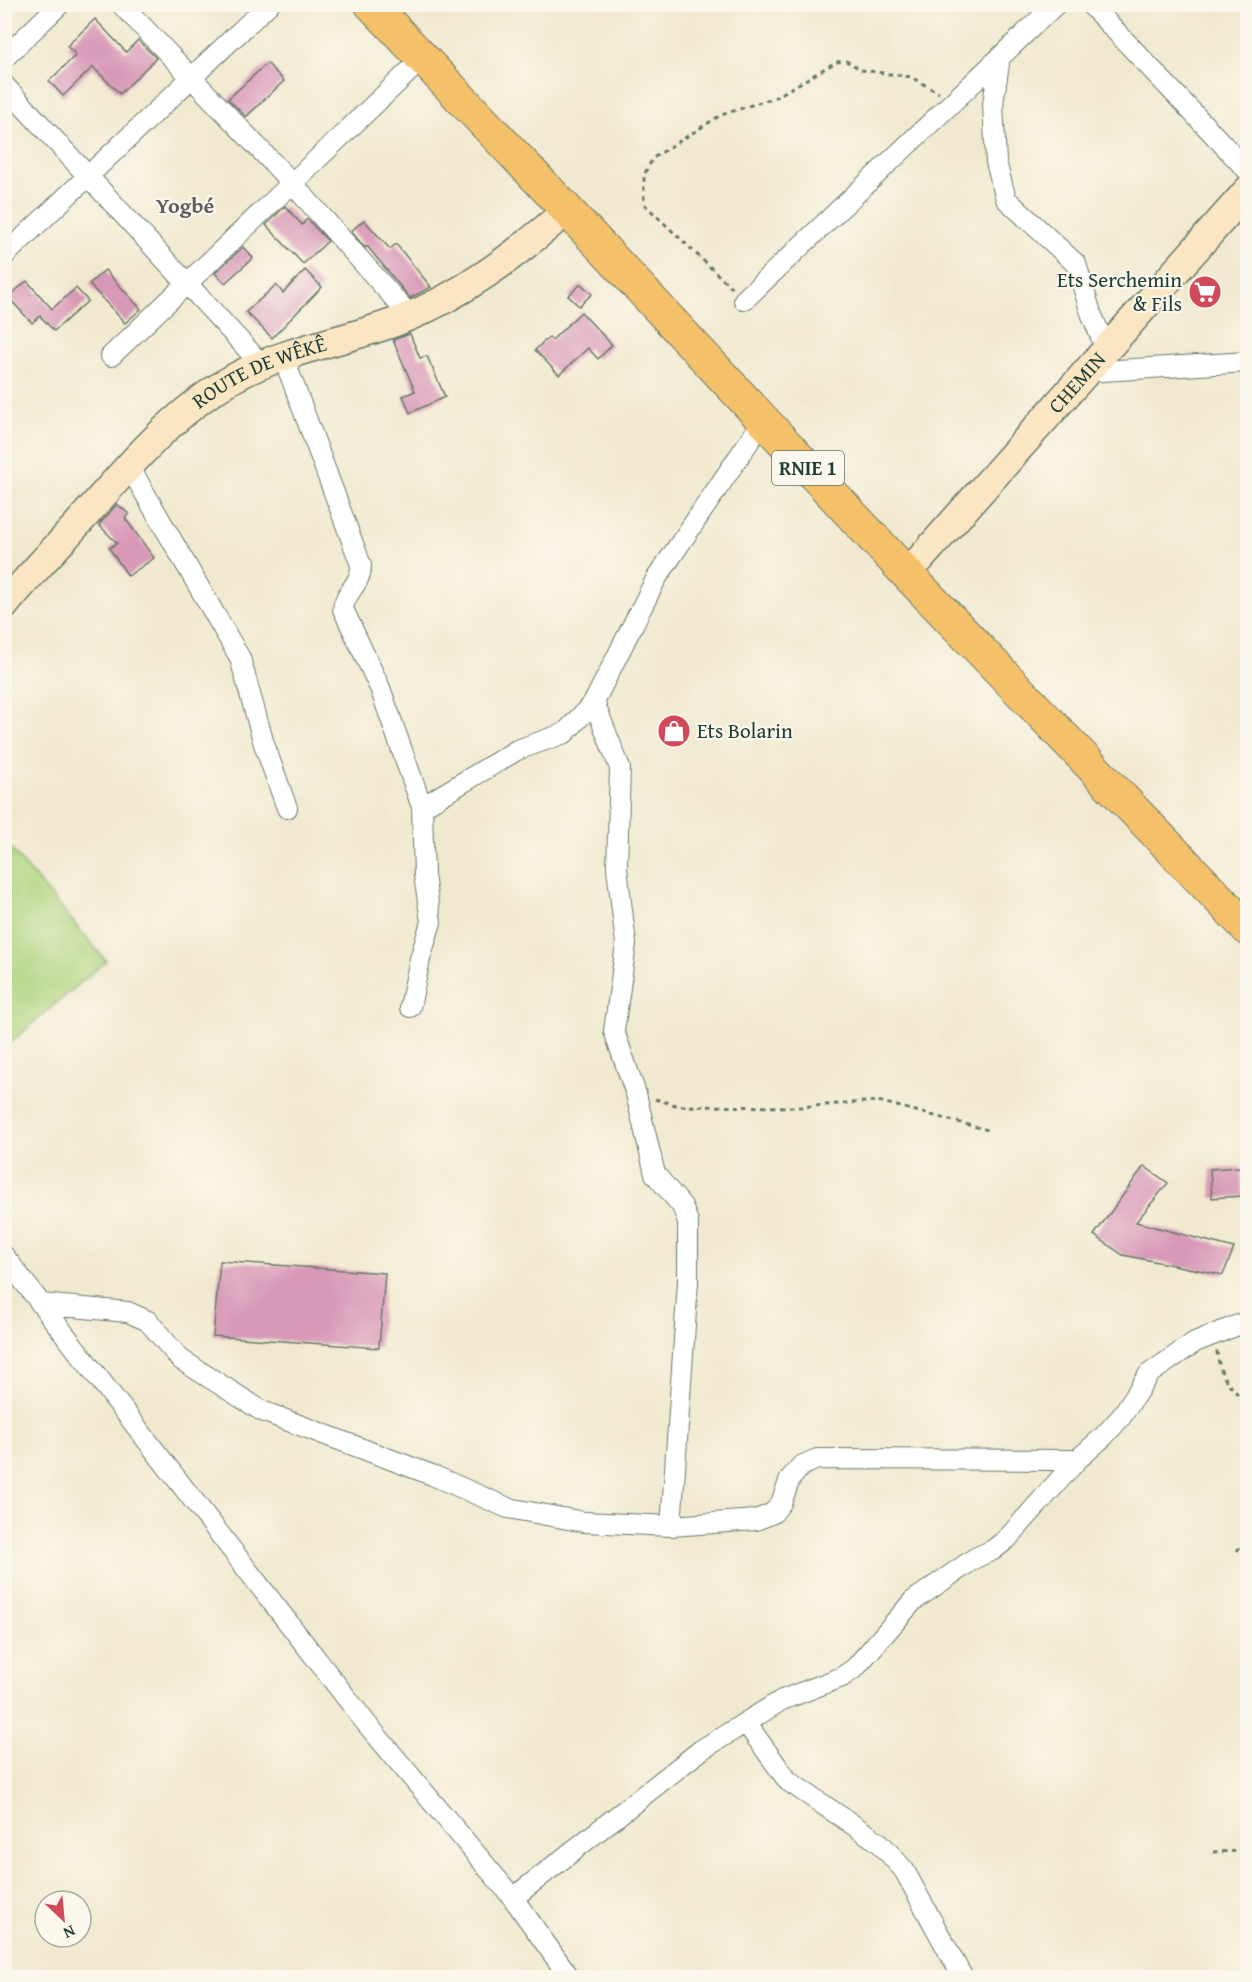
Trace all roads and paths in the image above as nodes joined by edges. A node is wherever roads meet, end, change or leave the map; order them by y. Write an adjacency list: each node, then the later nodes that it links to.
1 (60, 4): 8 (street)
2 (121, 4): 10 (street)
3 (268, 4): 10 (street)
4 (371, 4): 9 (highway, RNIE 1)
5 (1056, 4): 7 (street)
6 (1090, 4): 13 (street)
7 (1000, 57): 12 (street); 22 (street)
8 (4, 58)
9 (423, 58): 15 (street); 17 (highway, RNIE 1)
10 (191, 78): 14 (street); 15 (street)
11 (4, 85): 14 (street)
12 (953, 101): 20 (street); 20 (path)
13 (1248, 171)
14 (88, 176): 18 (street); 19 (street)
15 (292, 183): 19 (street); 21 (street)
16 (1248, 190): 22 (street, CHEMIN)
17 (567, 210): 21 (street, ROUTE DE WÊKÊ); 27 (highway, RNIE 1)
18 (4, 255)
19 (187, 283): 23 (street); 24 (street)
20 (744, 300)
21 (410, 316): 24 (street, ROUTE DE WÊKÊ)
22 (1106, 349): 26 (street, CHEMIN)
23 (111, 356)
24 (273, 360): 28 (street, ROUTE DE WÊKÊ); 32 (street)
25 (1248, 362): 26 (street)
26 (1086, 372): 29 (street, CHEMIN)
27 (763, 421): 29 (highway, RNIE 1); 31 (street)
28 (129, 466): 30 (street, ROUTE DE WÊKÊ); 33 (street)
29 (907, 574): 34 (highway, RNIE 1)
30 (4, 606)
31 (594, 702): 32 (street); 36 (street)
32 (422, 807): 35 (street)
33 (287, 808)
34 (1248, 929)
35 (410, 1007)
36 (636, 1094): 37 (path); 44 (street)
37 (988, 1130)
38 (4, 1257): 39 (street)
39 (41, 1304): 44 (street); 50 (street)
40 (1248, 1321): 41 (street)
41 (1215, 1334): 42 (path); 43 (street)
42 (1248, 1410)
43 (1077, 1460): 44 (street); 47 (street)
44 (671, 1526)
45 (1248, 1535): 46 (path)
46 (1237, 1551)
47 (746, 1723): 50 (street); 52 (street)
48 (1248, 1851): 49 (path)
49 (1213, 1852)
50 (513, 1898): 51 (street)
51 (570, 1977)
52 (963, 1977)

